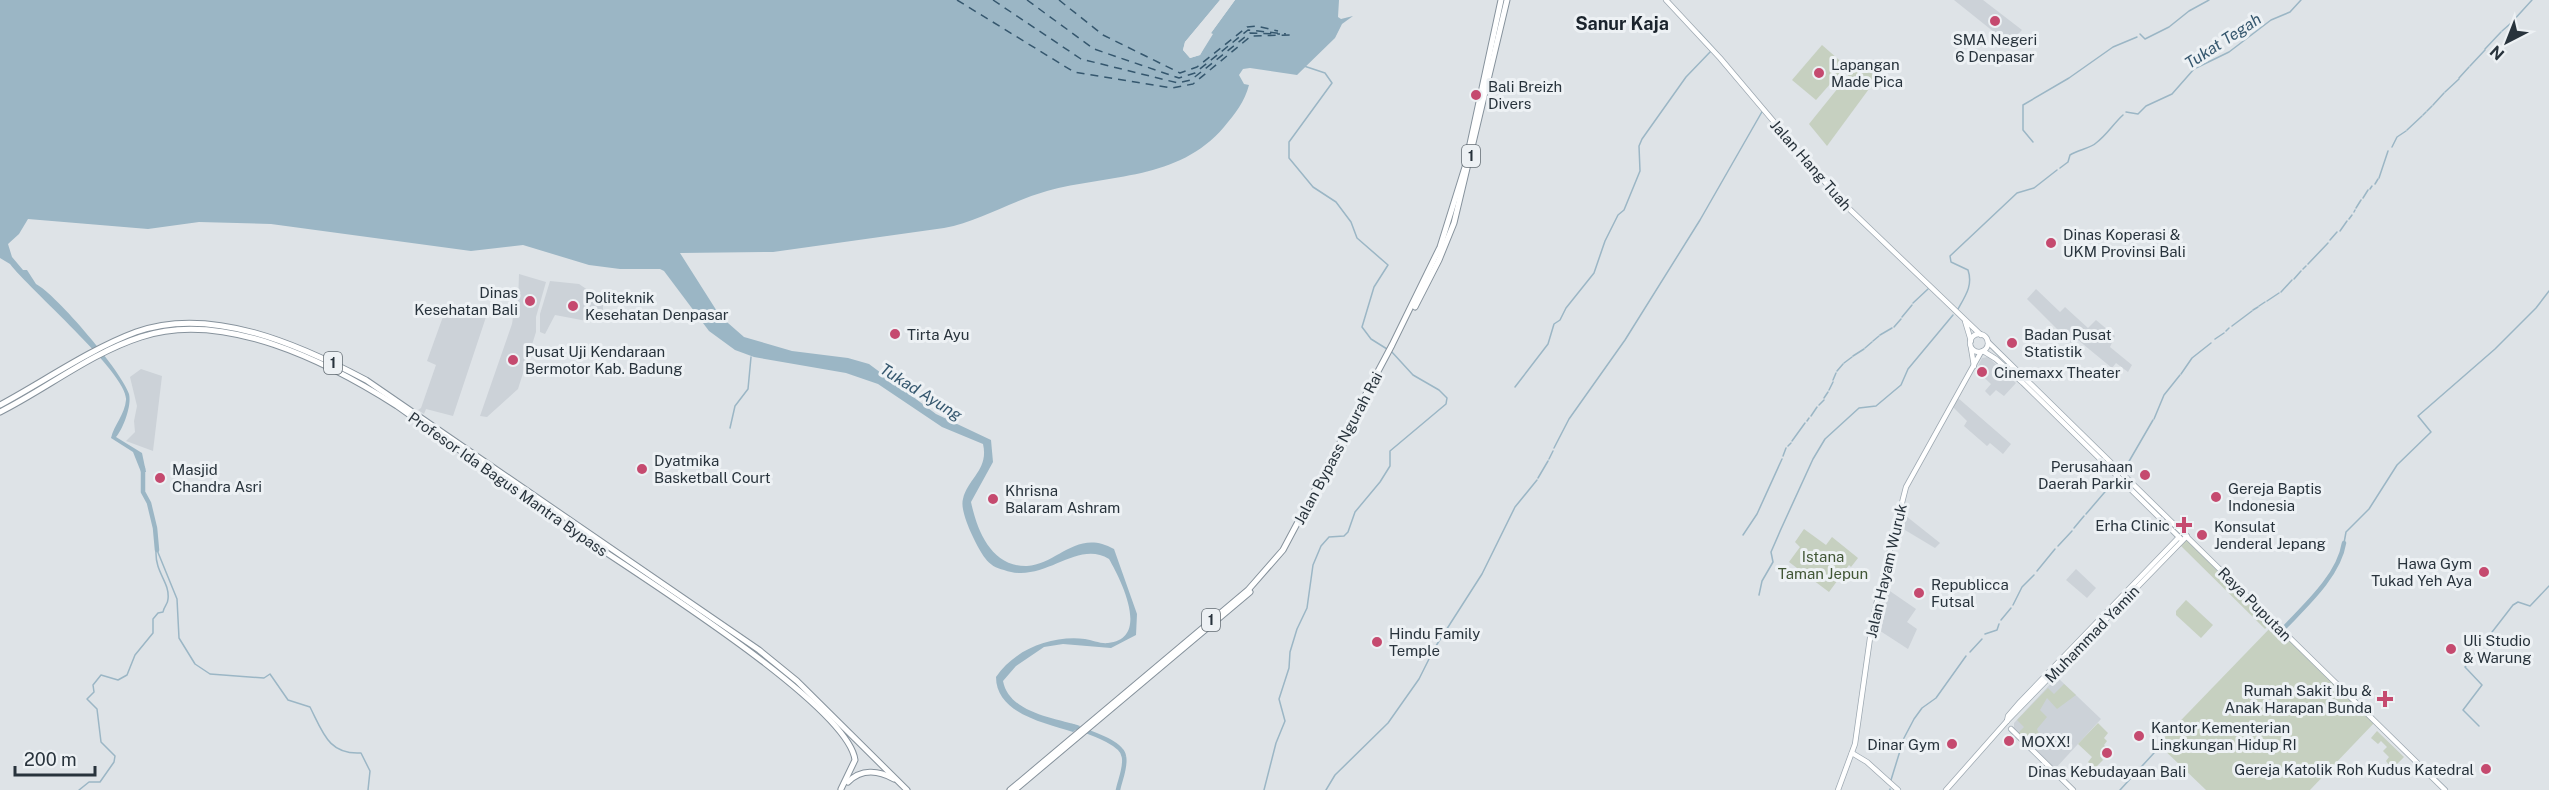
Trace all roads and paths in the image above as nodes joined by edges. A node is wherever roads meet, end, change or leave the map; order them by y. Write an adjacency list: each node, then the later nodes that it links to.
1 (1501, 0): 6 (highway, Jalan Bypass Ngurah Rai / 1)
2 (1507, 0): 6 (highway, Jalan Bypass Ngurah Rai / 1)
3 (1666, 0): 4 (main road, Jalan Hang Tuah)
4 (1965, 321): 5 (main road, Jalan Hang Tuah); 8 (main road, Jalan Hang Tuah)
5 (1981, 335): 7 (main road, Jalan Hang Tuah); 8 (main road)
6 (1396, 339): 24 (highway, Jalan Bypass Ngurah Rai / 1)
7 (1988, 342): 10 (main road, Jalan Hayam Wuruk); 15 (main road, Raya Puputan)
8 (1971, 344): 10 (main road, Raya Puputan); 12 (main road)
9 (106, 350): 11 (highway, Profesor Ida Bagus Mantra Bypass / 1); 17 (highway, Profesor Ida Bagus Mantra Bypass / 1); 17 (highway, Profesor Ida Bagus Mantra Bypass / 1)
10 (1982, 351): 12 (main road, Jalan Hayam Wuruk); 15 (main road, Raya Puputan)
11 (77, 366): 13 (highway, 1); 14 (highway, Profesor Ida Bagus Mantra Bypass / 1)
12 (1974, 366): 25 (main road, Jalan Hayam Wuruk)
13 (0, 405)
14 (0, 412)
15 (2099, 453): 16 (main road, Raya Puputan)
16 (2160, 514): 18 (main road, Raya Puputan); 19 (main road, Raya Puputan)
17 (582, 533): 20 (highway, Profesor Ida Bagus Mantra Bypass / 1); 20 (highway, Profesor Ida Bagus Mantra Bypass / 1)
18 (2187, 536): 19 (main road, Muhammad Yamin); 34 (main road, Raya Puputan)
19 (2180, 539): 21 (main road, Muhammad Yamin)
20 (819, 706): 26 (highway, Profesor Ida Bagus Mantra Bypass / 1); 27 (highway, Profesor Ida Bagus Mantra Bypass / 1)
21 (2008, 721): 22 (main road); 23 (main road, Muhammad Yamin)
22 (2011, 729): 23 (main road); 33 (main road)
23 (2001, 730): 32 (main road, Muhammad Yamin)
24 (1078, 734): 28 (highway, Jalan Bypass Ngurah Rai / 1); 29 (highway, Jalan Bypass Ngurah Rai / 1)
25 (1852, 753): 30 (main road, Jalan Hayam Wuruk); 31 (main road)
26 (841, 790): 27 (highway, Profesor Ida Bagus Mantra Bypass)
27 (907, 790)
28 (1010, 790)
29 (1015, 790)
30 (1838, 790)
31 (1898, 790)
32 (1946, 790)
33 (2073, 790)
34 (2445, 790)

